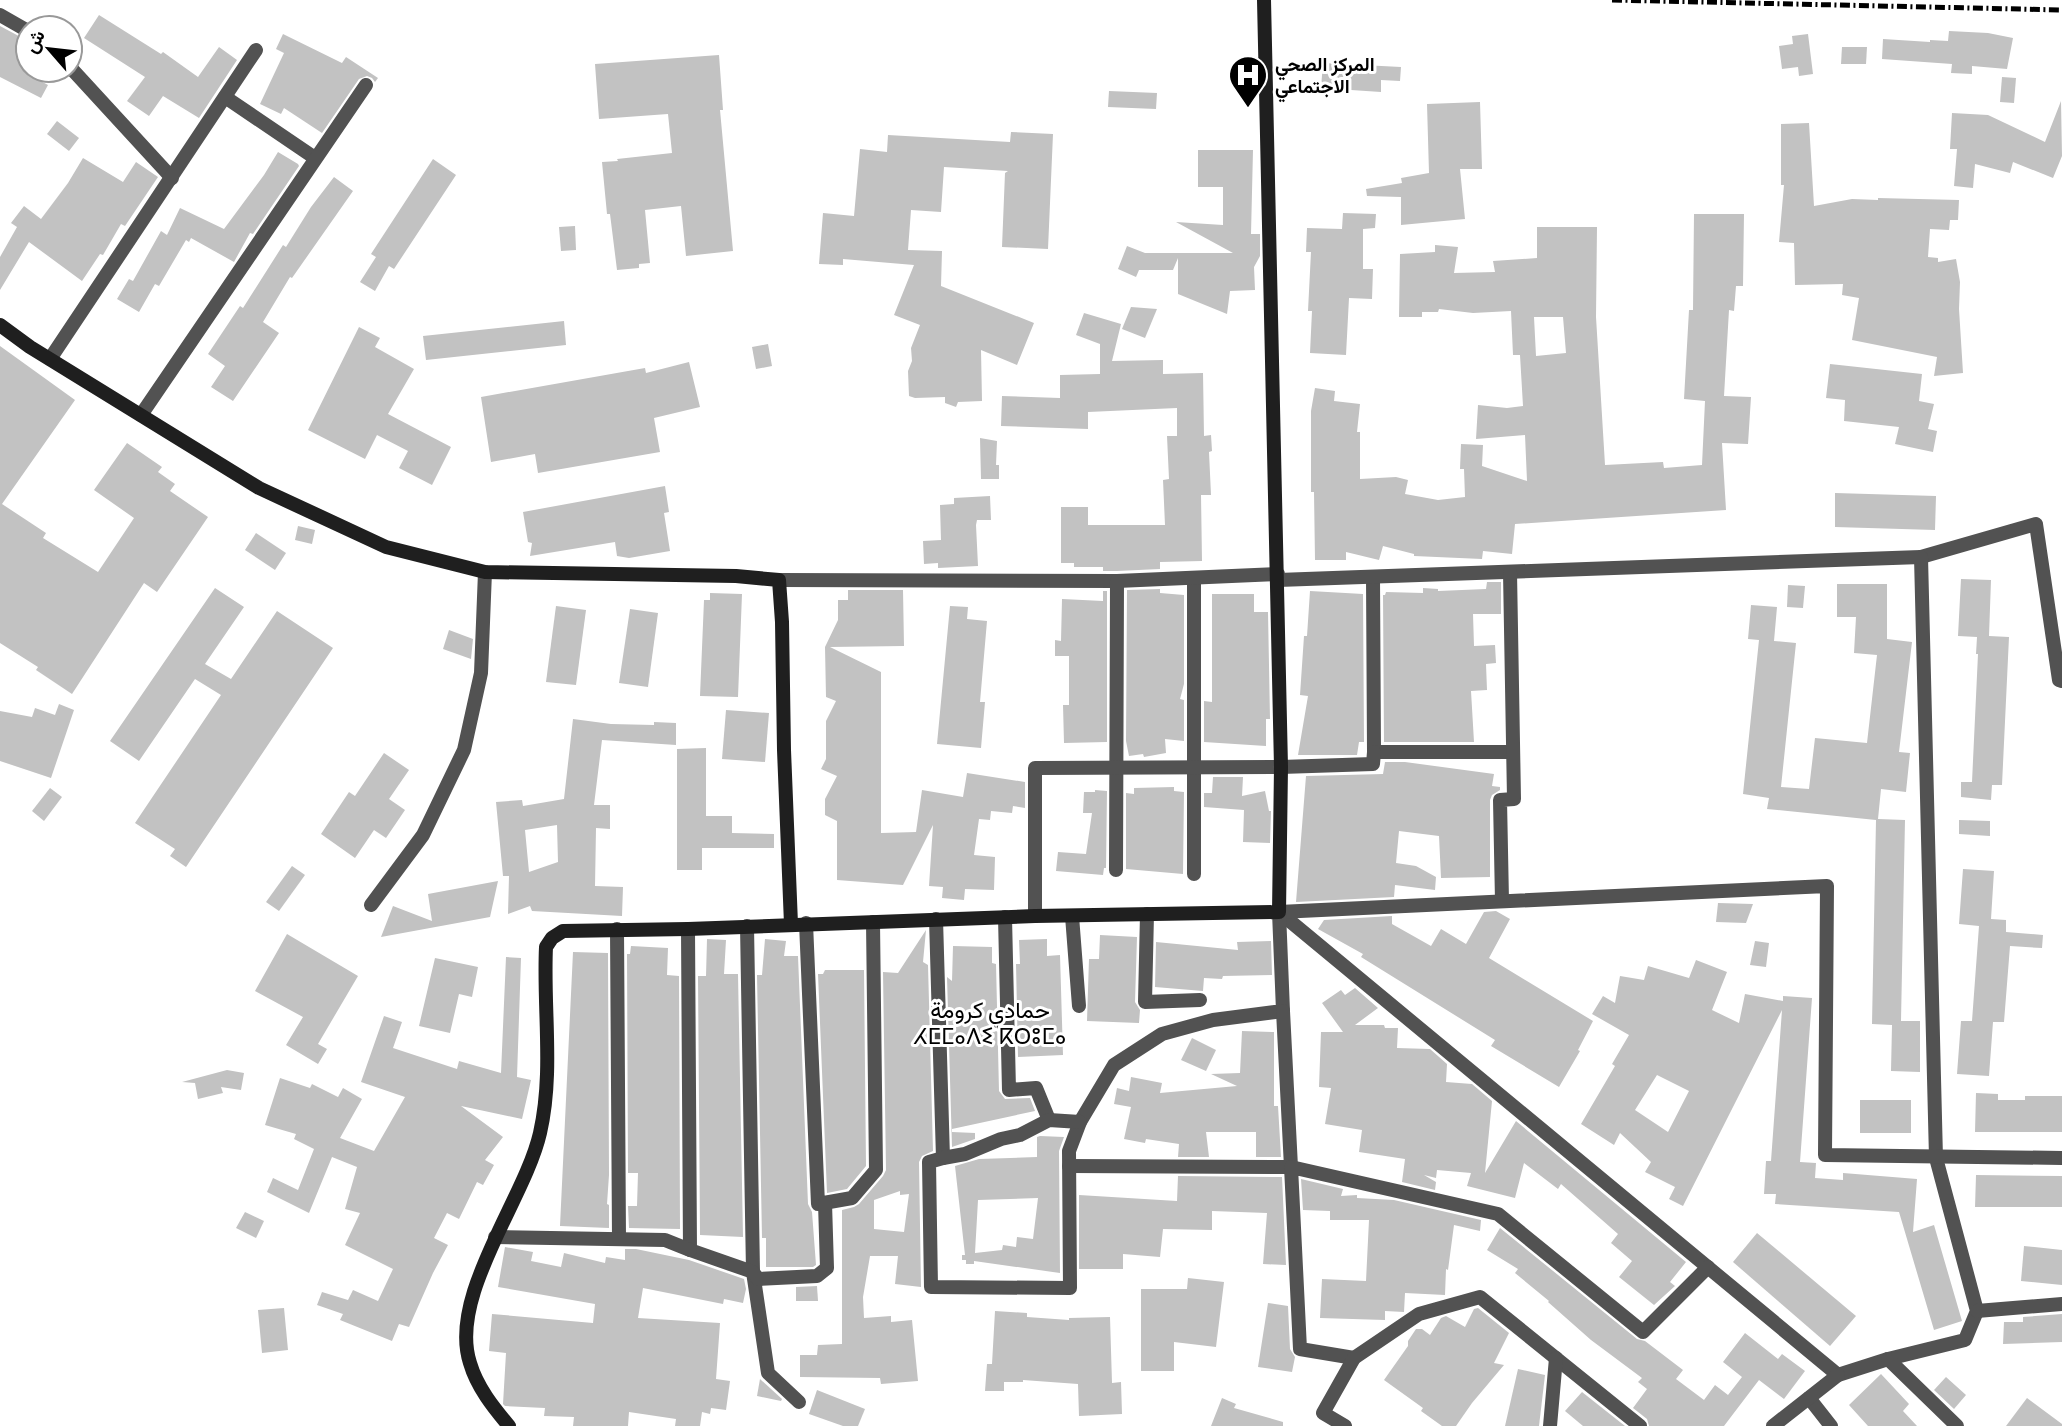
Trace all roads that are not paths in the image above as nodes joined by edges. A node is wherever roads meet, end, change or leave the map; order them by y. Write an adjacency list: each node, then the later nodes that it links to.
1 (1264, 0): 14 (street)
2 (256, 50): 5 (street)
3 (84, 82): 7 (street)
4 (366, 85): 6 (street)
5 (225, 97): 6 (street); 7 (street)
6 (315, 158): 10 (street)
7 (172, 178): 9 (street)
8 (0, 325): 9 (street)
9 (50, 359): 10 (street)
10 (141, 415): 12 (street)
11 (1921, 557): 13 (street); 19 (street); 47 (street)
12 (485, 572): 17 (street); 28 (street)
13 (1510, 572): 15 (street); 21 (street)
14 (1278, 577): 15 (street); 16 (street); 24 (street)
15 (1373, 577): 20 (street)
16 (1194, 578): 18 (street); 22 (street)
17 (779, 580): 18 (street); 37 (street)
18 (1118, 580): 23 (street)
19 (2062, 681)
20 (1374, 752): 21 (street); 24 (street)
21 (1513, 752): 27 (street)
22 (1194, 766): 23 (street); 24 (street); 26 (street)
23 (1117, 767): 25 (street); 31 (street)
24 (1282, 767): 29 (street)
25 (1116, 870)
26 (1194, 874)
27 (1502, 901): 29 (street); 47 (street)
28 (370, 905)
29 (1279, 912): 30 (street); 43 (street); 55 (street)
30 (1147, 914): 32 (street); 41 (street)
31 (1035, 916): 32 (street); 33 (street)
32 (1072, 916): 42 (street)
33 (1005, 917): 34 (street); 44 (street)
34 (936, 919): 35 (street); 46 (street)
35 (873, 922): 36 (street); 51 (street)
36 (806, 923): 37 (street); 51 (street)
37 (790, 924): 38 (street)
38 (747, 926): 40 (street); 56 (street)
39 (617, 929): 40 (street); 52 (street); 53 (street)
40 (688, 929): 54 (street)
41 (1200, 1000)
42 (1079, 1006)
43 (1283, 1011): 45 (street); 50 (street)
44 (1049, 1120): 45 (street); 46 (street)
45 (1080, 1122): 49 (street)
46 (943, 1158): 49 (street)
47 (1936, 1158): 48 (street); 58 (street)
48 (2062, 1158)
49 (1069, 1166): 50 (street)
50 (1291, 1167): 55 (street); 59 (street)
51 (825, 1203): 56 (street)
52 (495, 1237): 53 (street); 65 (street)
53 (619, 1239): 54 (street)
54 (690, 1250): 56 (street)
55 (1708, 1267): 62 (street)
56 (753, 1272): 64 (street)
57 (2062, 1304): 58 (street)
58 (1977, 1311): 61 (street)
59 (1354, 1358): 60 (street); 66 (street)
60 (1556, 1358): 67 (street); 68 (street)
61 (1888, 1359): 62 (street); 71 (street)
62 (1838, 1375): 63 (street)
63 (1809, 1398): 69 (street); 70 (street)
64 (799, 1402)
65 (509, 1426)
66 (1345, 1426)
67 (1550, 1426)
68 (1640, 1426)
69 (1773, 1426)
70 (1831, 1426)
71 (1957, 1426)

